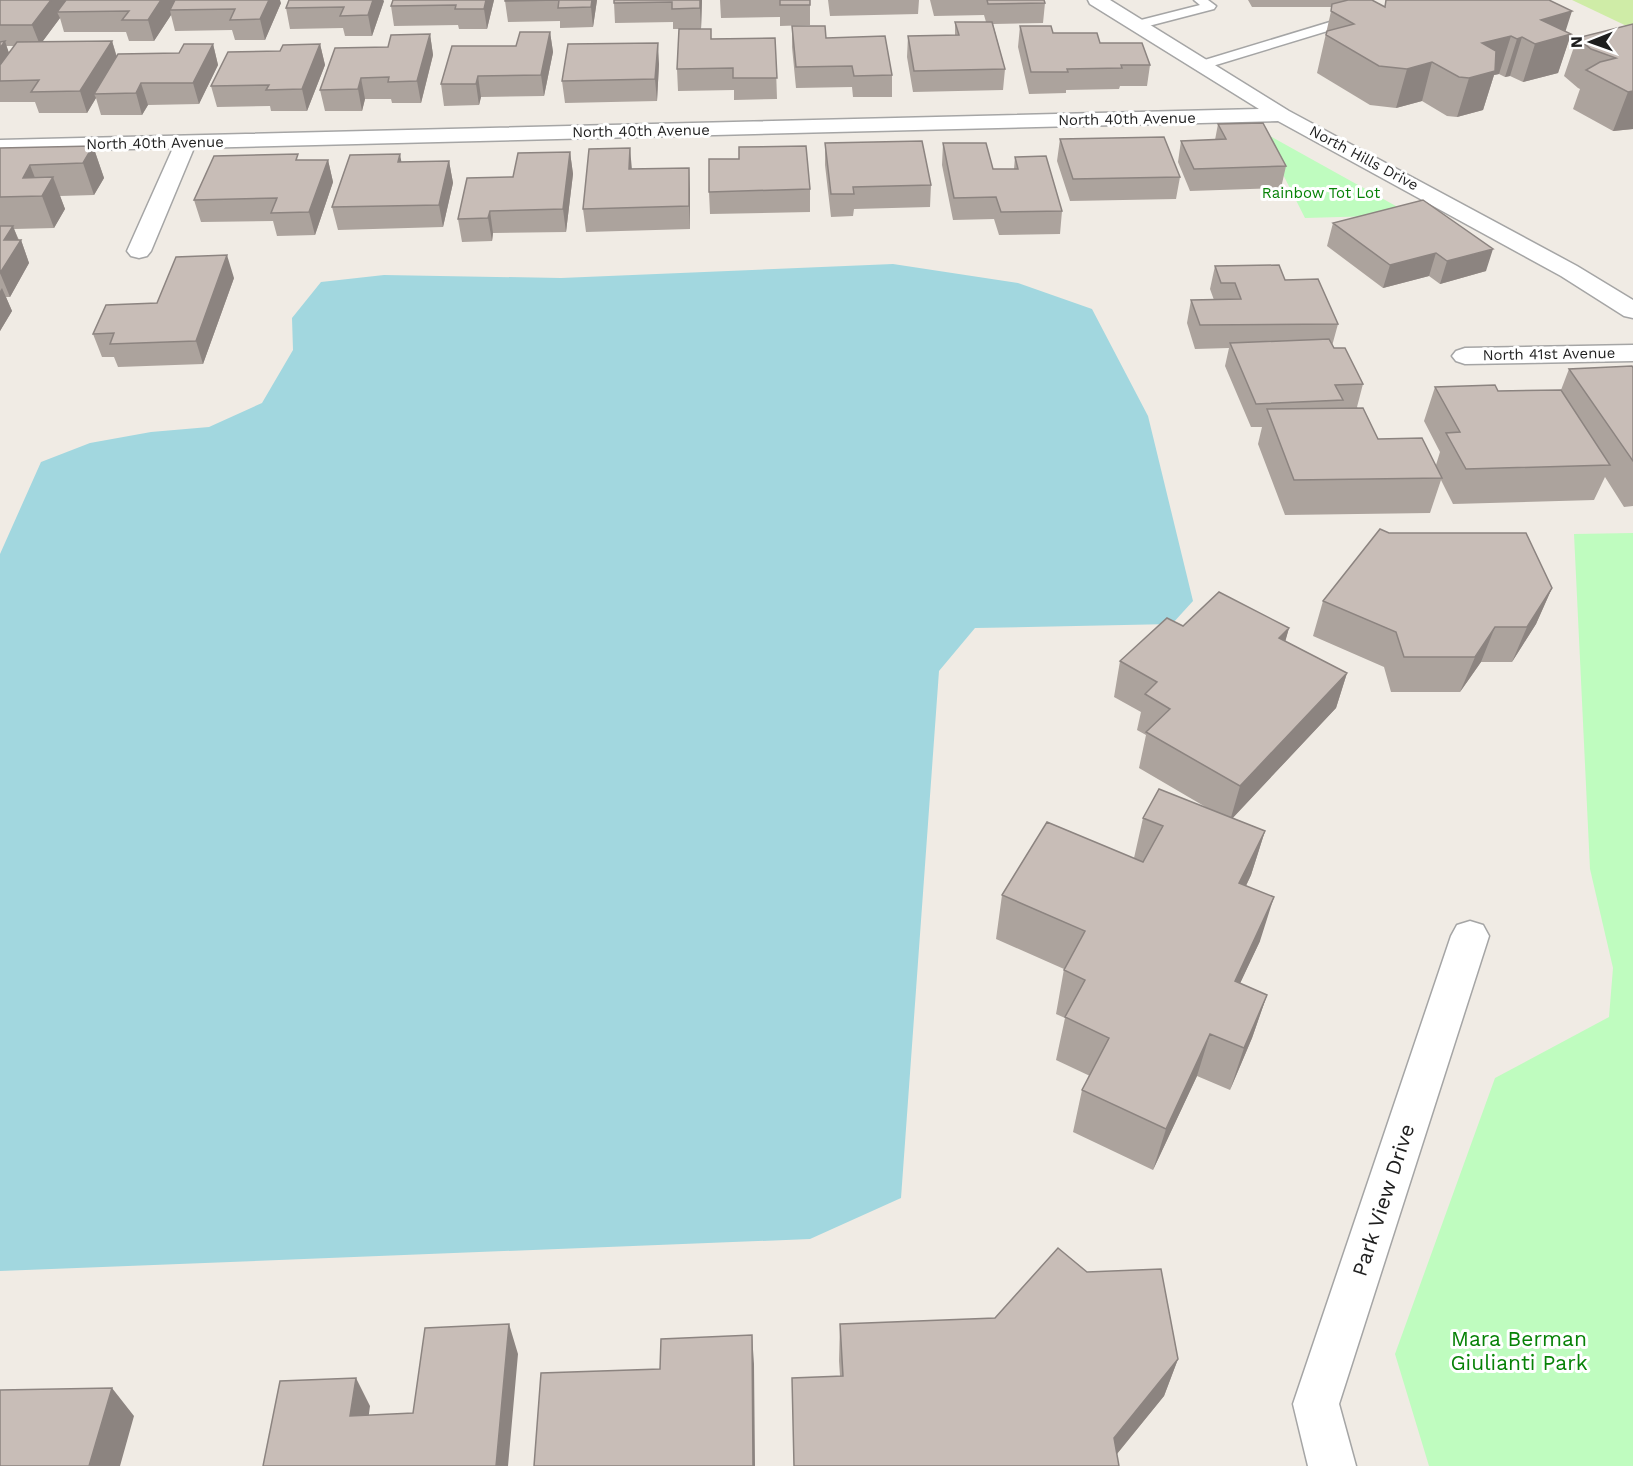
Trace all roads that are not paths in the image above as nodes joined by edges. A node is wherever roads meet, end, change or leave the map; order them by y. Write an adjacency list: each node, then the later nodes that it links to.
1 (1097, 0): 4 (street, North Hills Drive)
2 (1200, 0): 4 (lane)
3 (1369, 15): 5 (lane)
4 (1137, 25): 5 (street, North Hills Drive)
5 (1202, 65): 6 (street, North Hills Drive)
6 (1282, 115): 7 (street, North 40th Avenue); 10 (street, North Hills Drive)
7 (186, 142): 8 (street, North 40th Avenue); 9 (street)
8 (0, 146)
9 (139, 250)
10 (1633, 312)
11 (1633, 353): 12 (street, North 41st Avenue)
12 (1465, 356)
13 (1470, 936): 14 (street, Park View Drive)
14 (1332, 1466)

